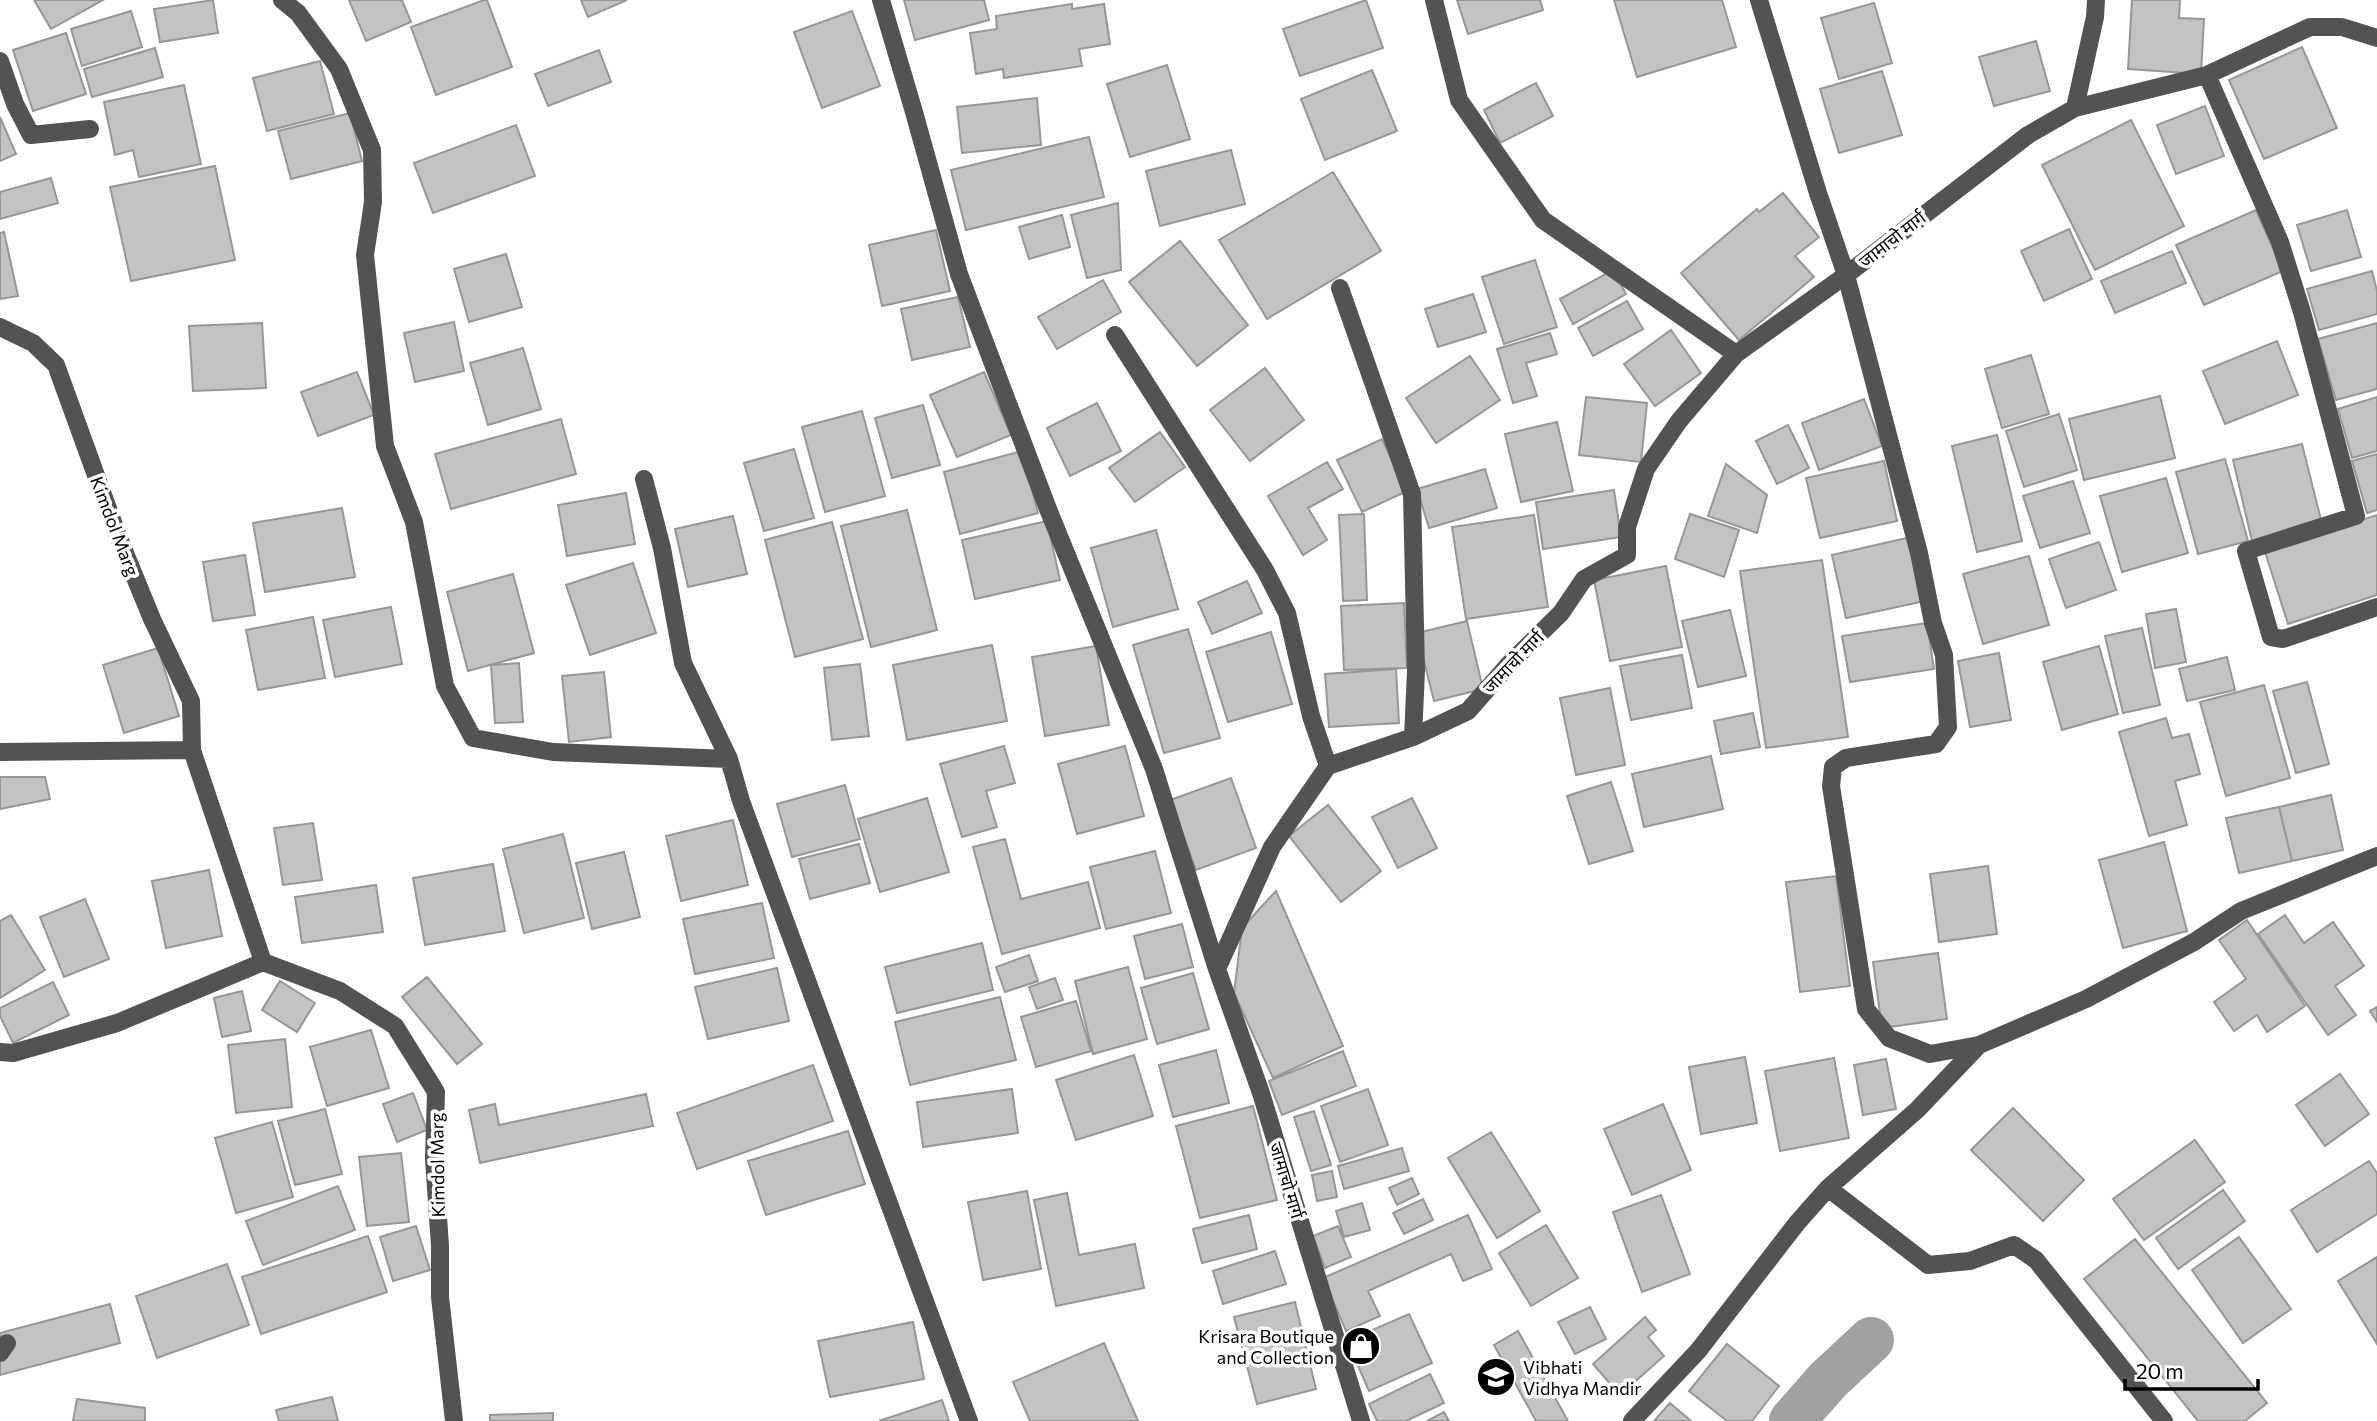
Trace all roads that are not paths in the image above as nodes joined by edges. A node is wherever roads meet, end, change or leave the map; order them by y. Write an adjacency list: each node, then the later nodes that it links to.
1 (282, 0): 21 (street)
2 (881, 0): 25 (street, जामाचो मार्ग)
3 (1434, 0): 15 (street)
4 (1759, 0): 11 (street)
5 (2096, 0): 9 (street)
6 (2377, 38): 8 (street, जामाचो मार्ग)
7 (0, 61): 10 (street)
8 (2207, 75): 9 (street, जामाचो मार्ग); 17 (street)
9 (2075, 108): 11 (street, जामाचो मार्ग)
10 (90, 129)
11 (1846, 275): 15 (street, जामाचो मार्ग); 26 (street)
12 (1340, 288): 18 (street)
13 (0, 327): 19 (street, Kimdol Marg)
14 (1115, 335): 22 (street)
15 (1736, 354): 18 (street, जामाचो मार्ग)
16 (644, 479): 21 (street)
17 (2377, 607)
18 (1413, 737): 22 (street, जामाचो मार्ग)
19 (192, 750): 20 (street); 24 (street, Kimdol Marg)
20 (0, 752)
21 (729, 759): 30 (street)
22 (1328, 766): 25 (street)
23 (2377, 856): 26 (street)
24 (263, 962): 27 (street); 29 (street, Kimdol Marg)
25 (1217, 969): 31 (street, जामाचो मार्ग)
26 (1979, 1045): 28 (street)
27 (0, 1052)
28 (1828, 1188): 32 (street); 33 (street)
29 (454, 1421)
30 (969, 1421)
31 (1361, 1421)
32 (1632, 1421)
33 (2164, 1421)

